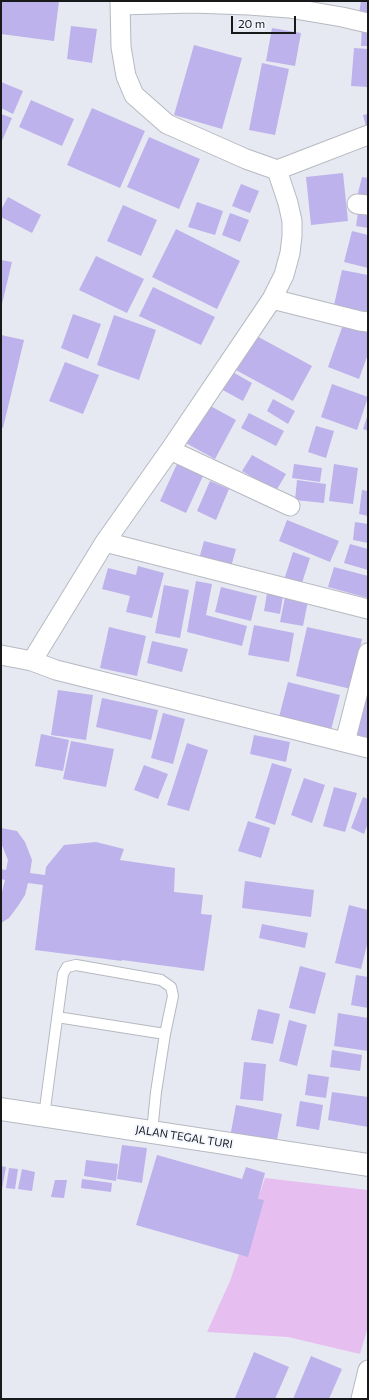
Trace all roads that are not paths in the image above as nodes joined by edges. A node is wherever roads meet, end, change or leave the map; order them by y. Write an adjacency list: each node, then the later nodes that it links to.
1 (120, 3): 2 (street); 4 (street)
2 (368, 23)
3 (368, 135): 4 (street)
4 (277, 170): 5 (street)
5 (272, 299): 6 (street); 7 (street)
6 (368, 322)
7 (170, 450): 8 (street); 9 (street)
8 (290, 506)
9 (105, 542): 10 (street); 13 (street)
10 (368, 609)
11 (368, 653): 14 (street)
12 (1, 655): 13 (street)
13 (32, 661): 14 (street)
14 (345, 742): 15 (street)
15 (368, 748)
16 (57, 1017): 17 (lane); 17 (lane); 19 (lane)
17 (165, 1034): 20 (lane)
18 (1, 1109): 19 (main road, JALAN TEGAL TURI)
19 (44, 1116): 20 (main road, JALAN TEGAL TURI)
20 (152, 1132): 21 (main road, JALAN TEGAL TURI)
21 (368, 1165)
22 (368, 1370): 23 (street)
23 (362, 1399)

